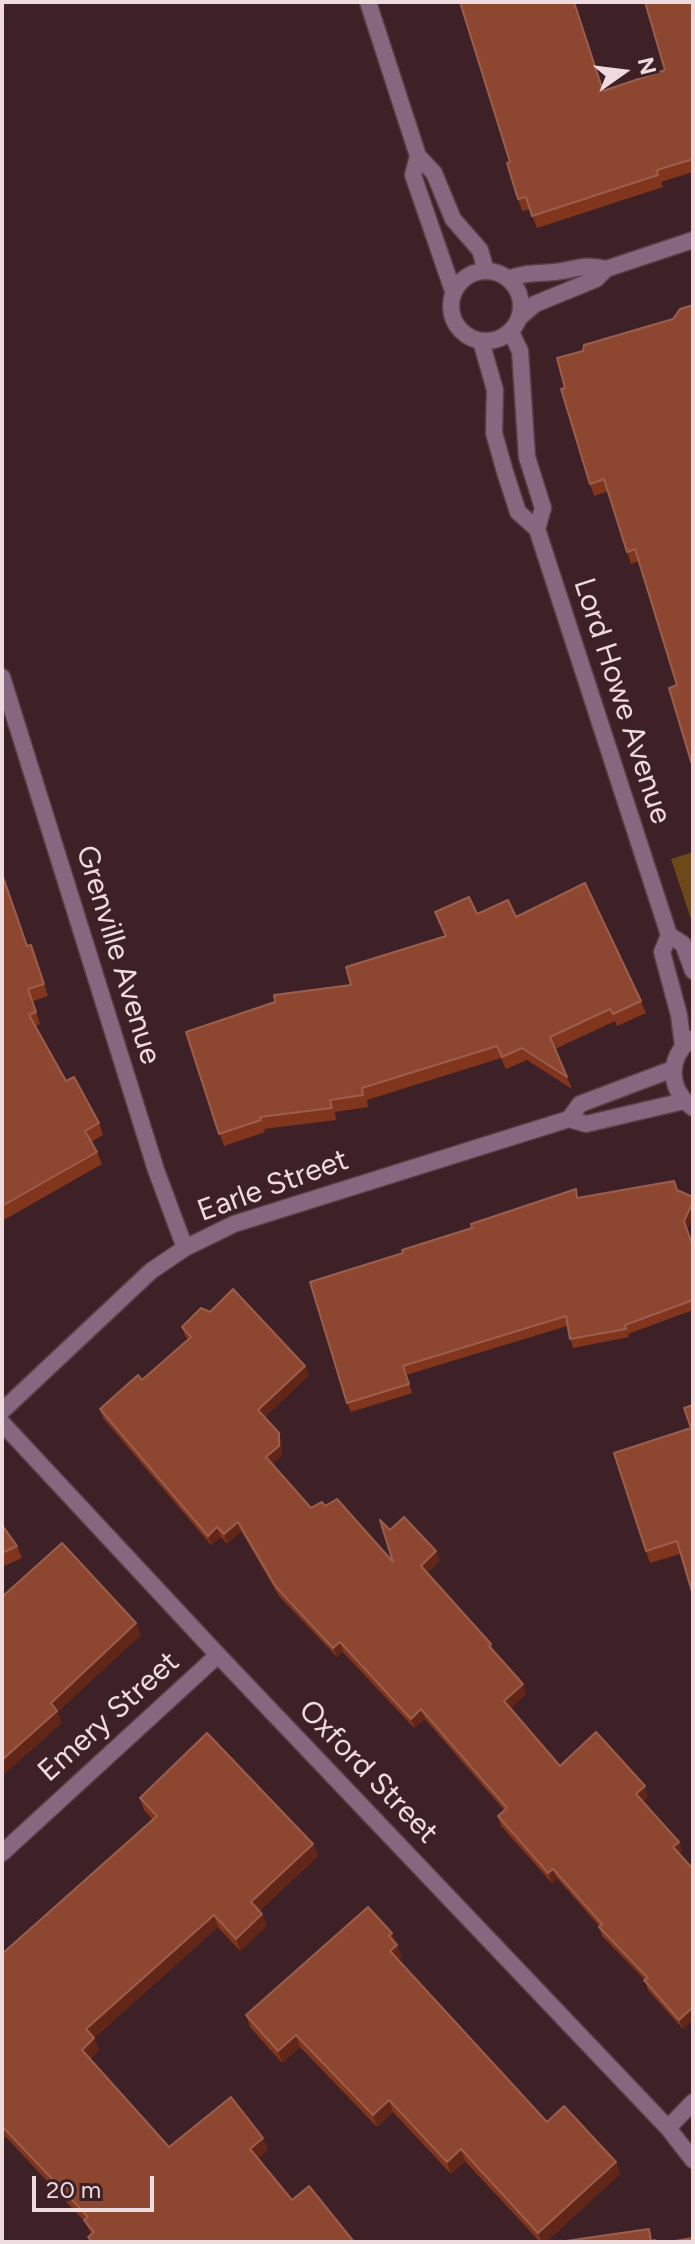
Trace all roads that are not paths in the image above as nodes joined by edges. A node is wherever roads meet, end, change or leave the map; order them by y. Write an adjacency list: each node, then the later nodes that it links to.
1 (368, 2): 2 (street)
2 (418, 156): 5 (street); 7 (street)
3 (693, 240): 4 (street)
4 (606, 269): 6 (street); 8 (street)
5 (486, 271): 6 (street); 7 (street)
6 (509, 279): 8 (street)
7 (453, 291): 9 (street)
8 (515, 325): 9 (street); 10 (street, Lord Howe Avenue)
9 (481, 341): 10 (street, Lord Howe Avenue)
10 (537, 529): 12 (street, Lord Howe Avenue)
11 (2, 677): 18 (street, Grenville Avenue)
12 (669, 935): 13 (street, Lord Howe Avenue); 14 (street, Lord Howe Avenue)
13 (693, 971)
14 (688, 1042): 15 (street)
15 (673, 1069): 16 (street); 17 (street, Earle Street)
16 (689, 1104): 17 (street, Earle Street)
17 (569, 1119): 18 (street, Earle Street)
18 (185, 1248): 19 (street, Earle Street)
19 (2, 1411)
20 (2, 1423): 21 (street, Oxford Street)
21 (218, 1655): 22 (street, Emery Street); 24 (street, Oxford Street)
22 (2, 1853)
23 (693, 2102): 24 (street)
24 (668, 2128): 25 (street, Oxford Street)
25 (693, 2160)

